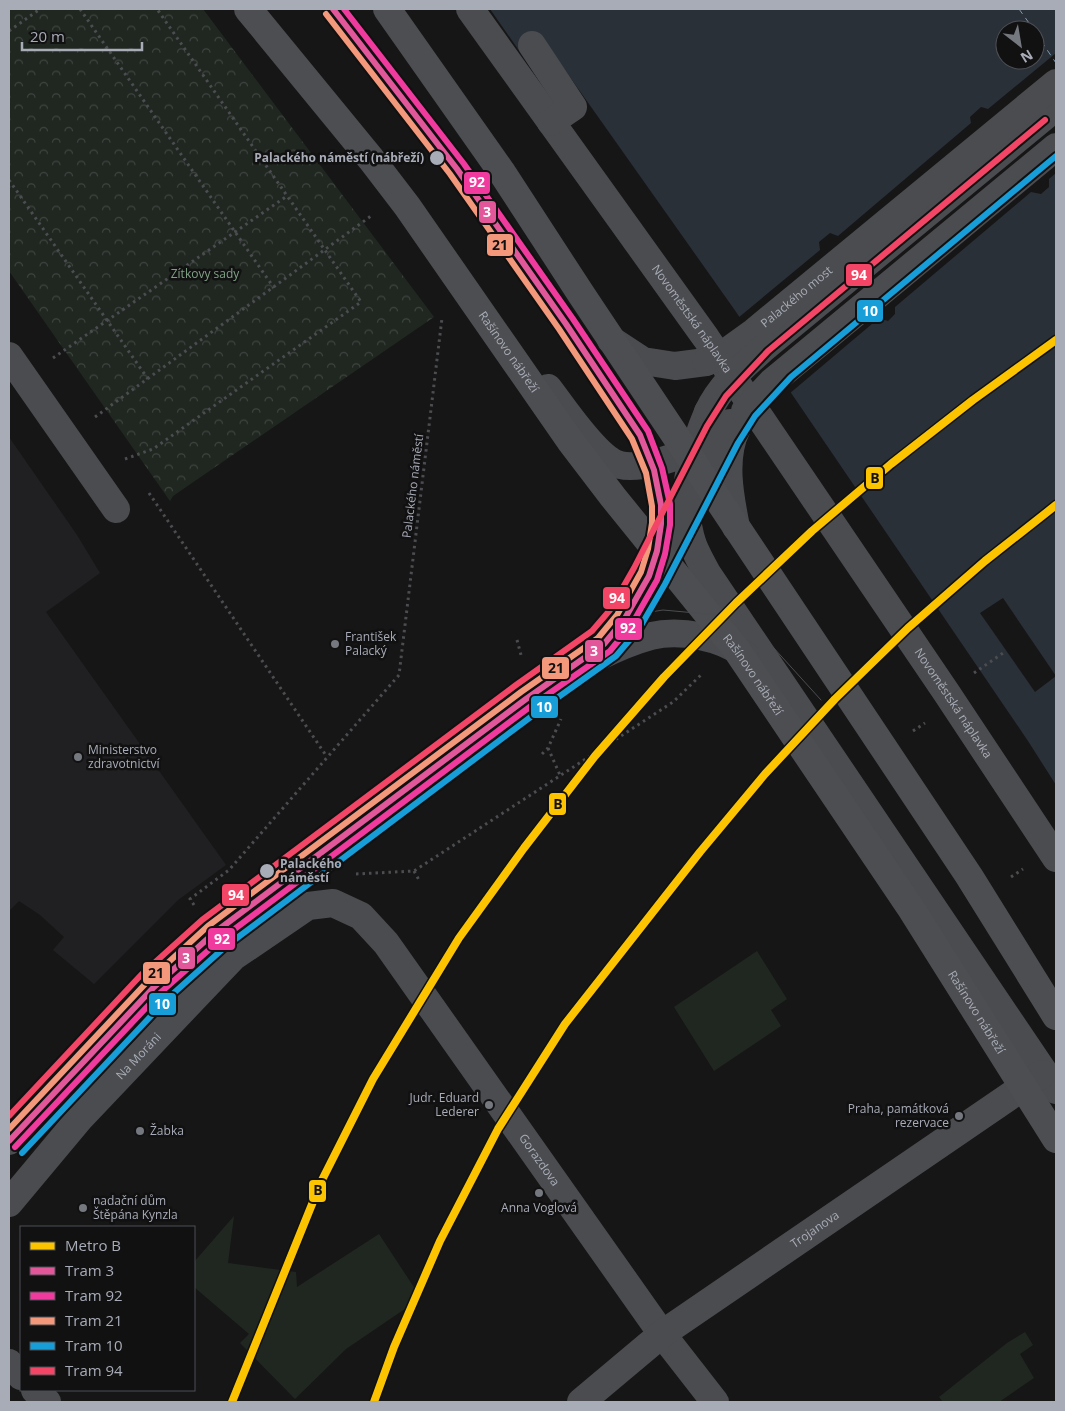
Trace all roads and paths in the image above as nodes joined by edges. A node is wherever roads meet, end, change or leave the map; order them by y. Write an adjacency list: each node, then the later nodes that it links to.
1 (40, 9): 7 (path)
2 (80, 9): 18 (path)
3 (157, 9): 15 (path)
4 (248, 9): 16 (main road, Rašínovo nábřeží)
5 (386, 9): 23 (main road)
6 (470, 9): 11 (street, Novoměstská náplavka)
7 (9, 31)
8 (532, 45): 11 (street)
9 (1056, 83): 23 (street, Palackého most, bridge)
10 (1056, 107): 28 (street, bridge)
11 (551, 122): 51 (street, Novoměstská náplavka)
12 (1056, 133): 28 (street)
13 (1056, 147): 28 (street, bridge)
14 (9, 180): 22 (path)
15 (287, 196): 18 (path); 19 (path)
16 (407, 206): 30 (street, Rašínovo nábřeží); 35 (main road, Rašínovo nábřeží)
17 (372, 216): 19 (path)
18 (235, 232): 20 (path); 22 (path)
19 (325, 251): 20 (path); 29 (path)
20 (274, 288): 26 (path)
21 (443, 310): 49 (path, Palackého náměstí)
22 (107, 321): 24 (path); 26 (path)
23 (611, 340): 30 (main road)
24 (64, 350)
25 (9, 356): 33 (street)
26 (148, 379): 27 (path)
27 (95, 417)
28 (728, 425): 30 (street); 34 (street)
29 (125, 458)
30 (694, 460): 31 (street); 34 (main road)
31 (687, 503): 35 (street); 43 (street)
32 (160, 508): 49 (path)
33 (116, 509)
34 (736, 527): 57 (main road)
35 (660, 555): 37 (main road, Rašínovo nábřeží); 42 (street)
36 (517, 640): 39 (path)
37 (736, 649): 42 (street); 43 (street); 59 (main road, Rašínovo nábřeží)
38 (1006, 651): 40 (path)
39 (521, 655)
40 (980, 669)
41 (705, 671): 50 (path)
42 (561, 676): 61 (street)
43 (803, 715): 58 (street)
44 (562, 716): 47 (path)
45 (927, 722): 46 (path)
46 (913, 731)
47 (548, 748): 48 (path); 50 (path)
48 (542, 754)
49 (327, 757): 55 (path, Palackého náměstí)
50 (560, 775): 54 (path)
51 (1056, 858)
52 (1023, 869): 53 (path)
53 (1008, 878)
54 (419, 880)
55 (190, 899)
56 (308, 906): 62 (street, Na Moráni); 63 (street, Gorazdova)
57 (1056, 1016)
58 (1052, 1075): 59 (street, Trojanova)
59 (1023, 1087): 60 (main road, Rašínovo nábřeží); 63 (street, Trojanova)
60 (1056, 1139)
61 (9, 1141)
62 (9, 1202)
63 (662, 1334): 68 (street, Trojanova); 69 (street, Gorazdova)
64 (9, 1364): 65 (street)
65 (20, 1375)
66 (36, 1391): 67 (street)
67 (47, 1402)
68 (582, 1402)
69 (715, 1402)

